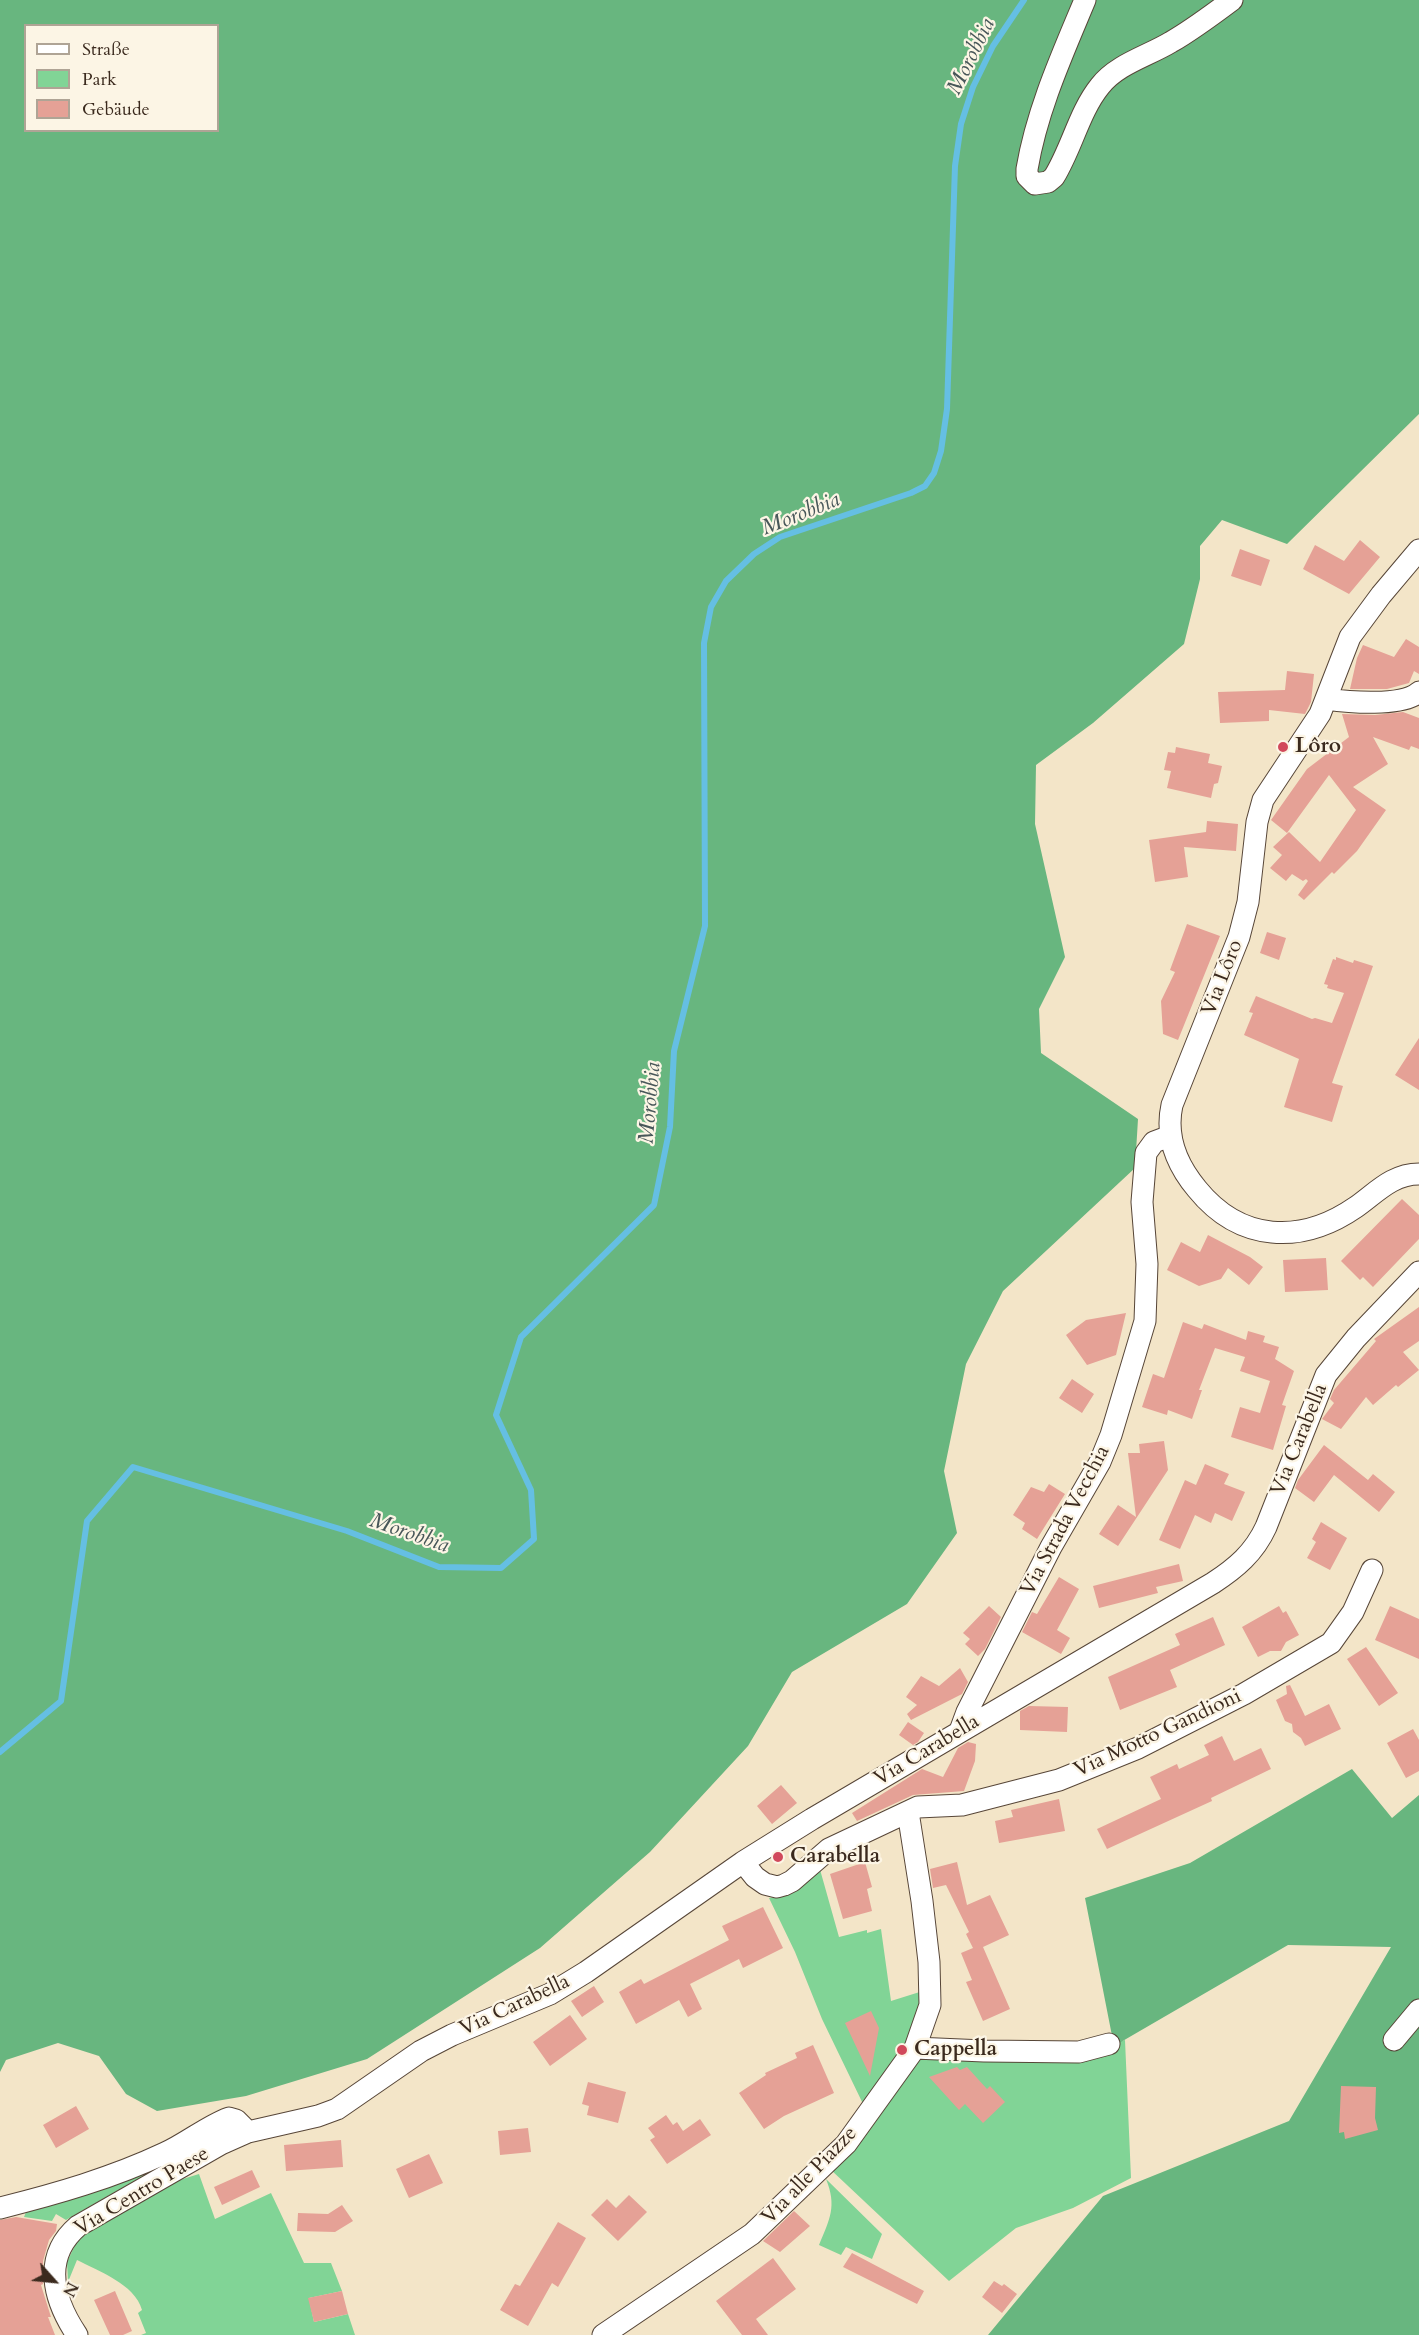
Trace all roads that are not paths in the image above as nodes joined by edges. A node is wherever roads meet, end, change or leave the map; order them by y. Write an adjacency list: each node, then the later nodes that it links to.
1 (1085, 0): 2 (street)
2 (1232, 0)
3 (1419, 550): 5 (street, Via Lôro)
4 (1419, 692): 5 (street)
5 (1326, 699): 6 (street, Via Lôro)
6 (1170, 1136): 7 (street, Via Lôro); 10 (street, Via Strada Vecchia)
7 (1419, 1174)
8 (1419, 1272): 10 (street, Via Carabella)
9 (1372, 1570): 11 (street, Via Motto Gandioni)
10 (960, 1731): 12 (street, Via Carabella)
11 (908, 1812): 12 (street, Via Motto Gandioni); 16 (street, Via alle Piazze)
12 (743, 1862): 17 (street, Via Carabella)
13 (1419, 2010): 14 (street)
14 (1394, 2040)
15 (1109, 2044): 16 (street)
16 (915, 2048): 21 (street, Via alle Piazze)
17 (318, 2116): 18 (street, Via Centro Paese)
18 (248, 2132): 19 (street); 20 (street, Via Centro Paese)
19 (0, 2208)
20 (77, 2335)
21 (603, 2335)

